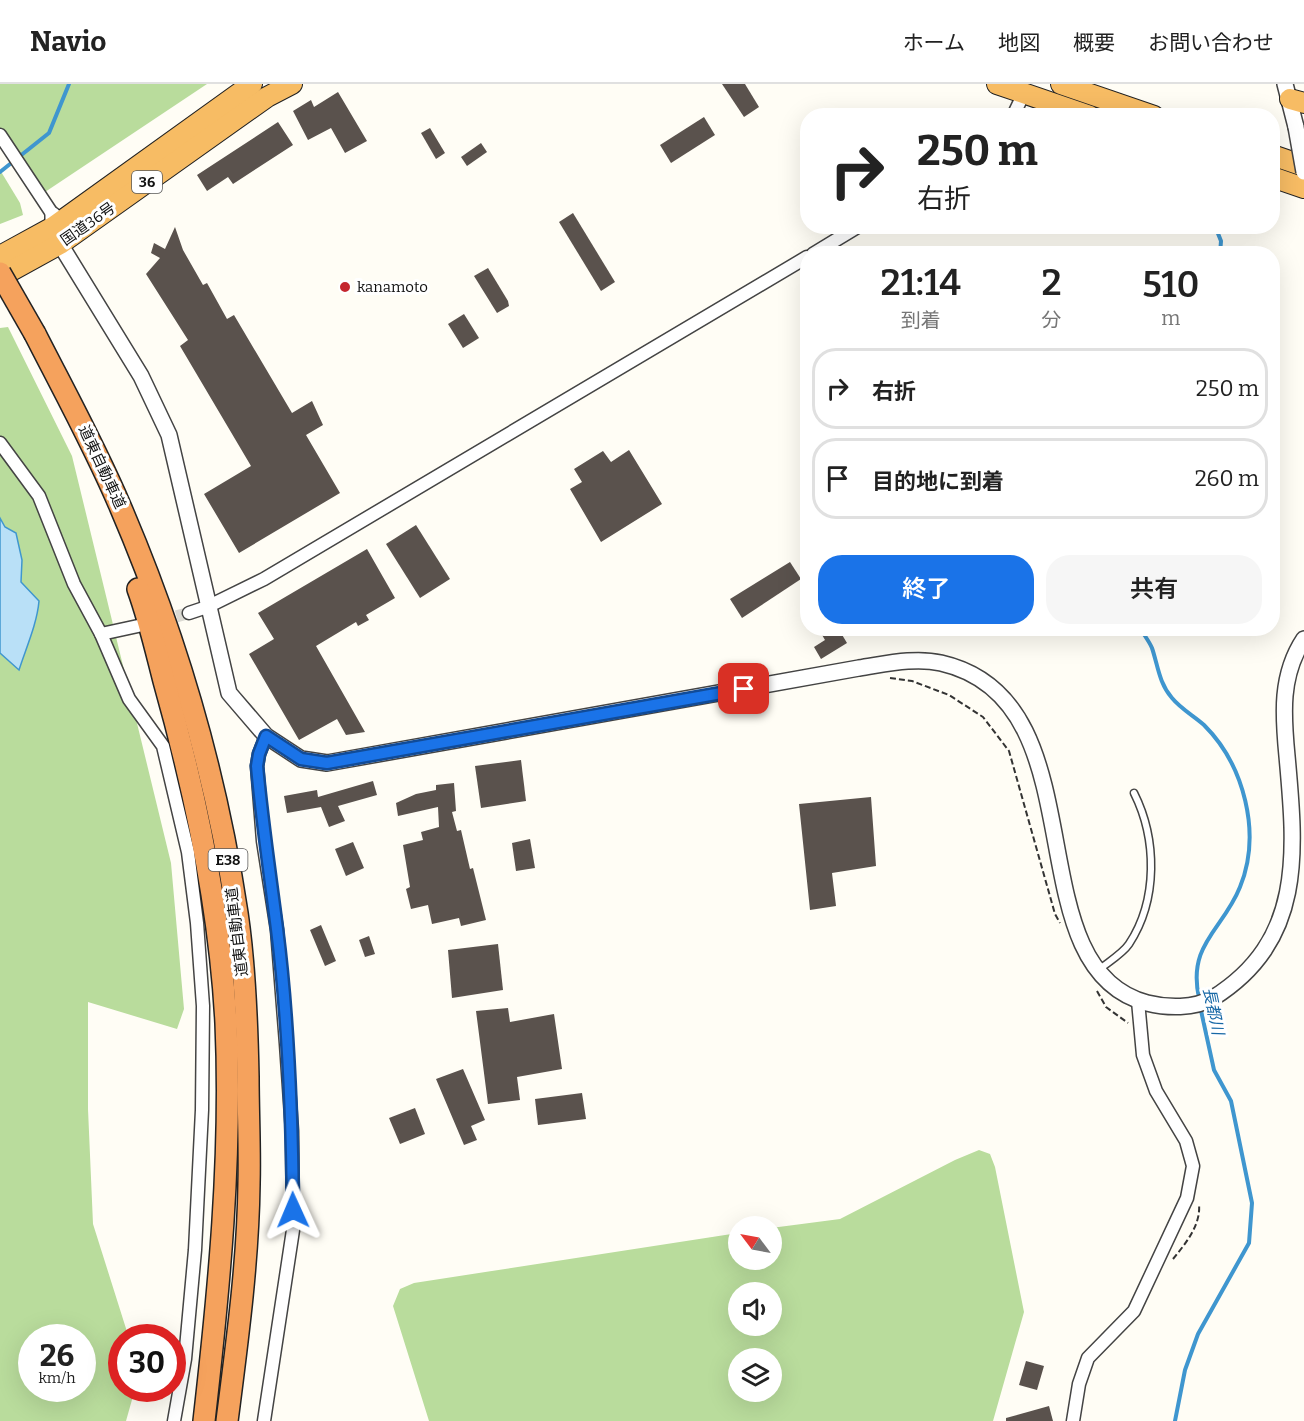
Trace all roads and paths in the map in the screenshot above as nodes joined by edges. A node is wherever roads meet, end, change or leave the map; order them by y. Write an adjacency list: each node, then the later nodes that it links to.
1 (252, 84): 16 (highway, 国道36号 / 36)
2 (292, 84): 16 (highway, 国道36号 / 36)
3 (997, 84): 5 (highway)
4 (1061, 84): 9 (highway)
5 (1024, 93): 7 (street); 8 (highway)
6 (1293, 96): 13 (street, bridge)
7 (1017, 108)
8 (1067, 108)
9 (1131, 108)
10 (0, 135): 16 (street)
11 (1280, 158): 12 (highway)
12 (1304, 166)
13 (1304, 172)
14 (1280, 180): 15 (highway)
15 (1304, 188)
16 (55, 229): 19 (highway, 国道36号 / 36); 22 (highway, 国道36号 / 36); 25 (street)
17 (845, 234): 18 (street)
18 (826, 246)
19 (0, 256)
20 (800, 261): 25 (street)
21 (0, 273): 23 (highway, 道東自動車道 / E38, bridge)
22 (0, 277)
23 (35, 334): 41 (highway, 道東自動車道 / E38); 42 (highway, 道東自動車道 / E38)
24 (0, 443): 28 (street)
25 (207, 607): 26 (street); 31 (street)
26 (189, 613)
27 (138, 626): 28 (street)
28 (101, 634): 40 (street)
29 (1304, 639): 36 (street)
30 (884, 677): 33 (path)
31 (266, 736): 34 (street); 43 (street)
32 (1134, 793): 34 (lane)
33 (1060, 924)
34 (1098, 971): 36 (street)
35 (1095, 986): 37 (path)
36 (1138, 1001): 44 (street)
37 (1131, 1025)
38 (1199, 1196): 39 (path)
39 (1172, 1260)
40 (174, 1421)
41 (204, 1421)
42 (227, 1421)
43 (264, 1421)
44 (1073, 1421)

